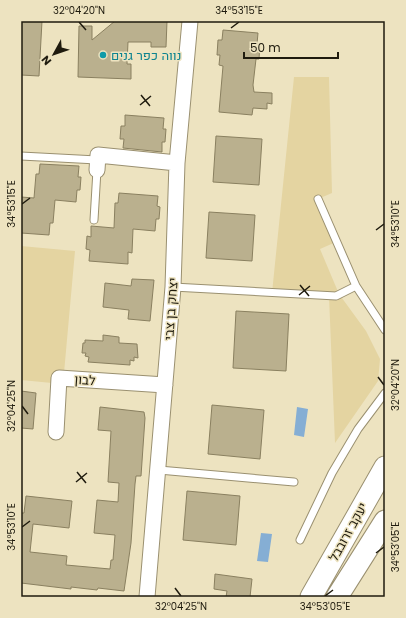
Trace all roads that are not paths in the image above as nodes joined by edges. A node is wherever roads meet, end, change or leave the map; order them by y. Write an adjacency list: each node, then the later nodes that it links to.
1 (190, 21): 3 (street, יצחק בן צבי)
2 (21, 156): 4 (lane)
3 (177, 163): 4 (street); 8 (street, יצחק בן צבי)
4 (97, 165): 6 (lane)
5 (318, 199): 7 (lane)
6 (94, 220)
7 (356, 286): 8 (lane); 9 (lane)
8 (173, 287): 10 (street, יצחק בן צבי)
9 (385, 330)
10 (165, 385): 12 (street, לבון); 14 (street, יצחק בן צבי)
11 (385, 393): 17 (lane)
12 (56, 432)
13 (385, 467): 19 (main road, יעקב זרובבל)
14 (159, 470): 15 (lane); 18 (street, יצחק בן צבי)
15 (294, 482)
16 (385, 521): 20 (main road, יעקב זרובבל)
17 (300, 540)
18 (147, 597)
19 (311, 597)
20 (337, 597)

